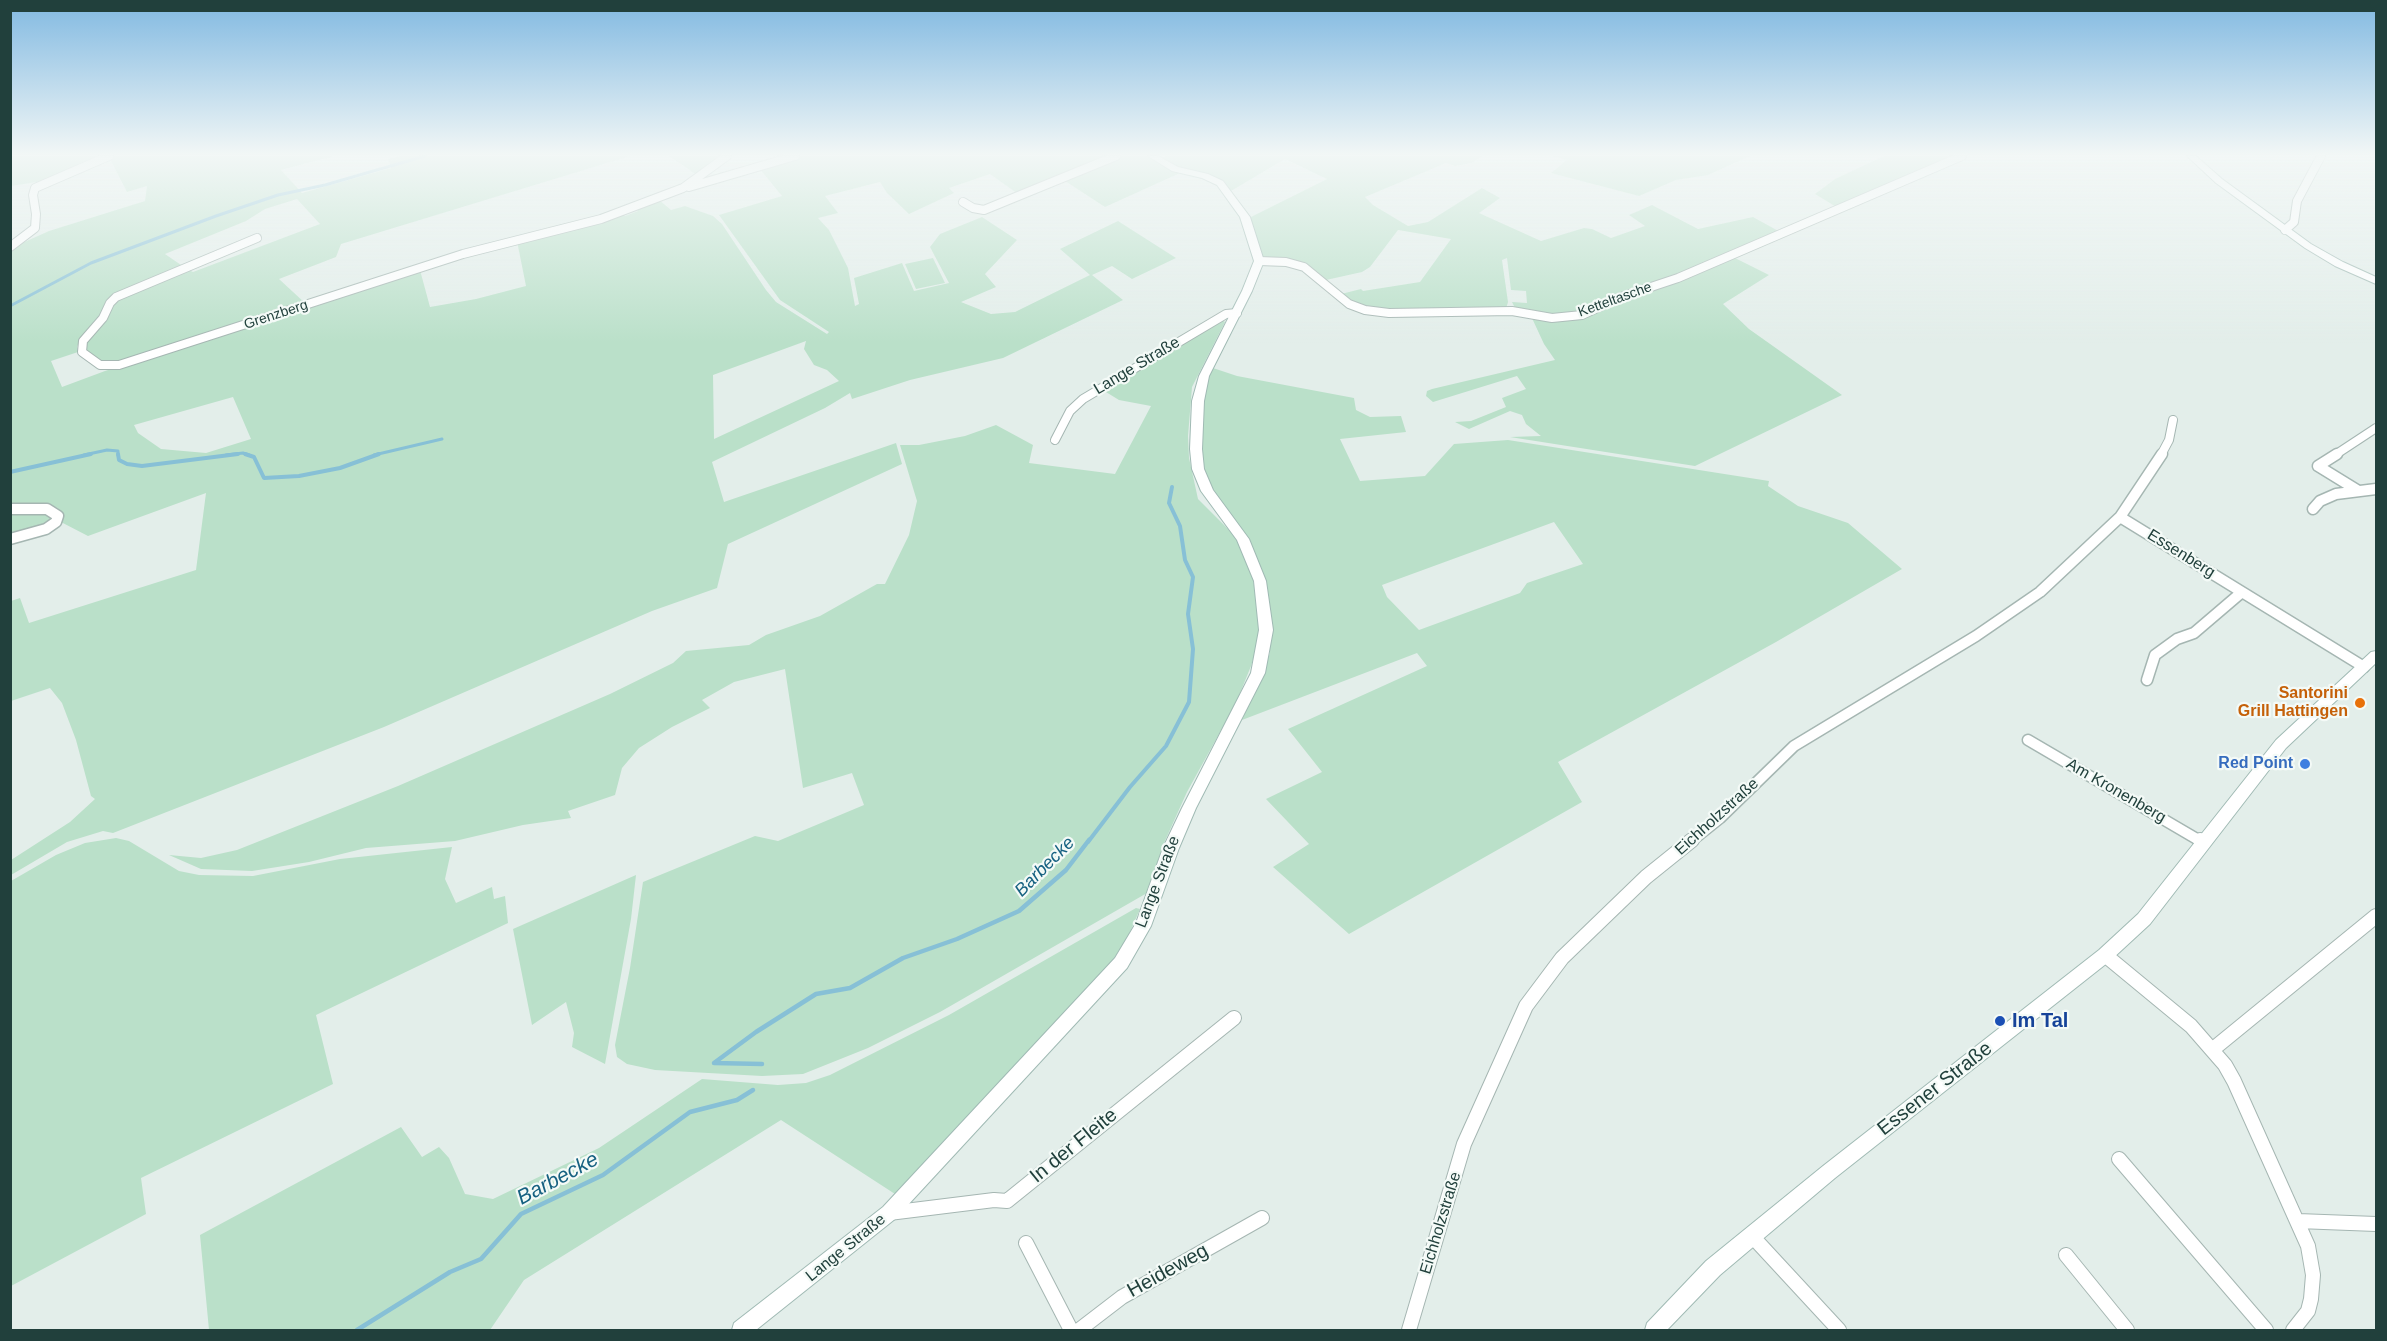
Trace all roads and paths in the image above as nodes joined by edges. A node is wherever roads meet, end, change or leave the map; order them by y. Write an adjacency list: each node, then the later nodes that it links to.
1 (36, 219): 9 (street)
2 (603, 219): 8 (street, Grenzberg)
3 (1246, 219): 10 (street)
4 (1816, 219): 10 (street, Ketteltasche)
5 (2270, 219): 7 (street)
6 (2294, 219): 7 (street)
7 (2285, 230): 11 (street)
8 (257, 238)
9 (10, 247)
10 (1259, 261): 12 (street, Lange Straße)
11 (2376, 281)
12 (1237, 313): 15 (street, Lange Straße); 33 (street, Lange Straße)
13 (2173, 420): 20 (street, Eichholzstraße)
14 (2376, 428): 17 (street)
15 (1055, 440)
16 (2376, 489): 17 (street)
17 (2357, 490): 18 (street)
18 (2313, 508)
19 (10, 509): 21 (street)
20 (2120, 517): 22 (street, Essenberg); 43 (street, Eichholzstraße)
21 (10, 539)
22 (2242, 592): 24 (street, Essenberg); 25 (street)
23 (2376, 656): 24 (street, Essener Straße)
24 (2364, 668): 27 (street, Essener Straße)
25 (2147, 680)
26 (2028, 740): 27 (street, Am Kronenberg)
27 (2204, 842): 29 (street, Essener Straße)
28 (2376, 916): 31 (street)
29 (2105, 955): 31 (street); 37 (street, Essener Straße)
30 (1234, 1018): 33 (street, In der Fleite)
31 (2212, 1050): 35 (street)
32 (2119, 1159): 47 (street)
33 (889, 1213): 40 (street, Lange Straße)
34 (1262, 1218): 42 (street, Heideweg)
35 (2298, 1221): 36 (street); 48 (street)
36 (2376, 1224)
37 (1752, 1236): 44 (street, Essener Straße); 45 (street)
38 (1026, 1244): 41 (street)
39 (2066, 1255): 46 (street)
40 (741, 1330)
41 (1071, 1330)
42 (1079, 1330)
43 (1409, 1330)
44 (1654, 1330)
45 (1839, 1330)
46 (2127, 1330)
47 (2266, 1330)
48 (2293, 1330)

